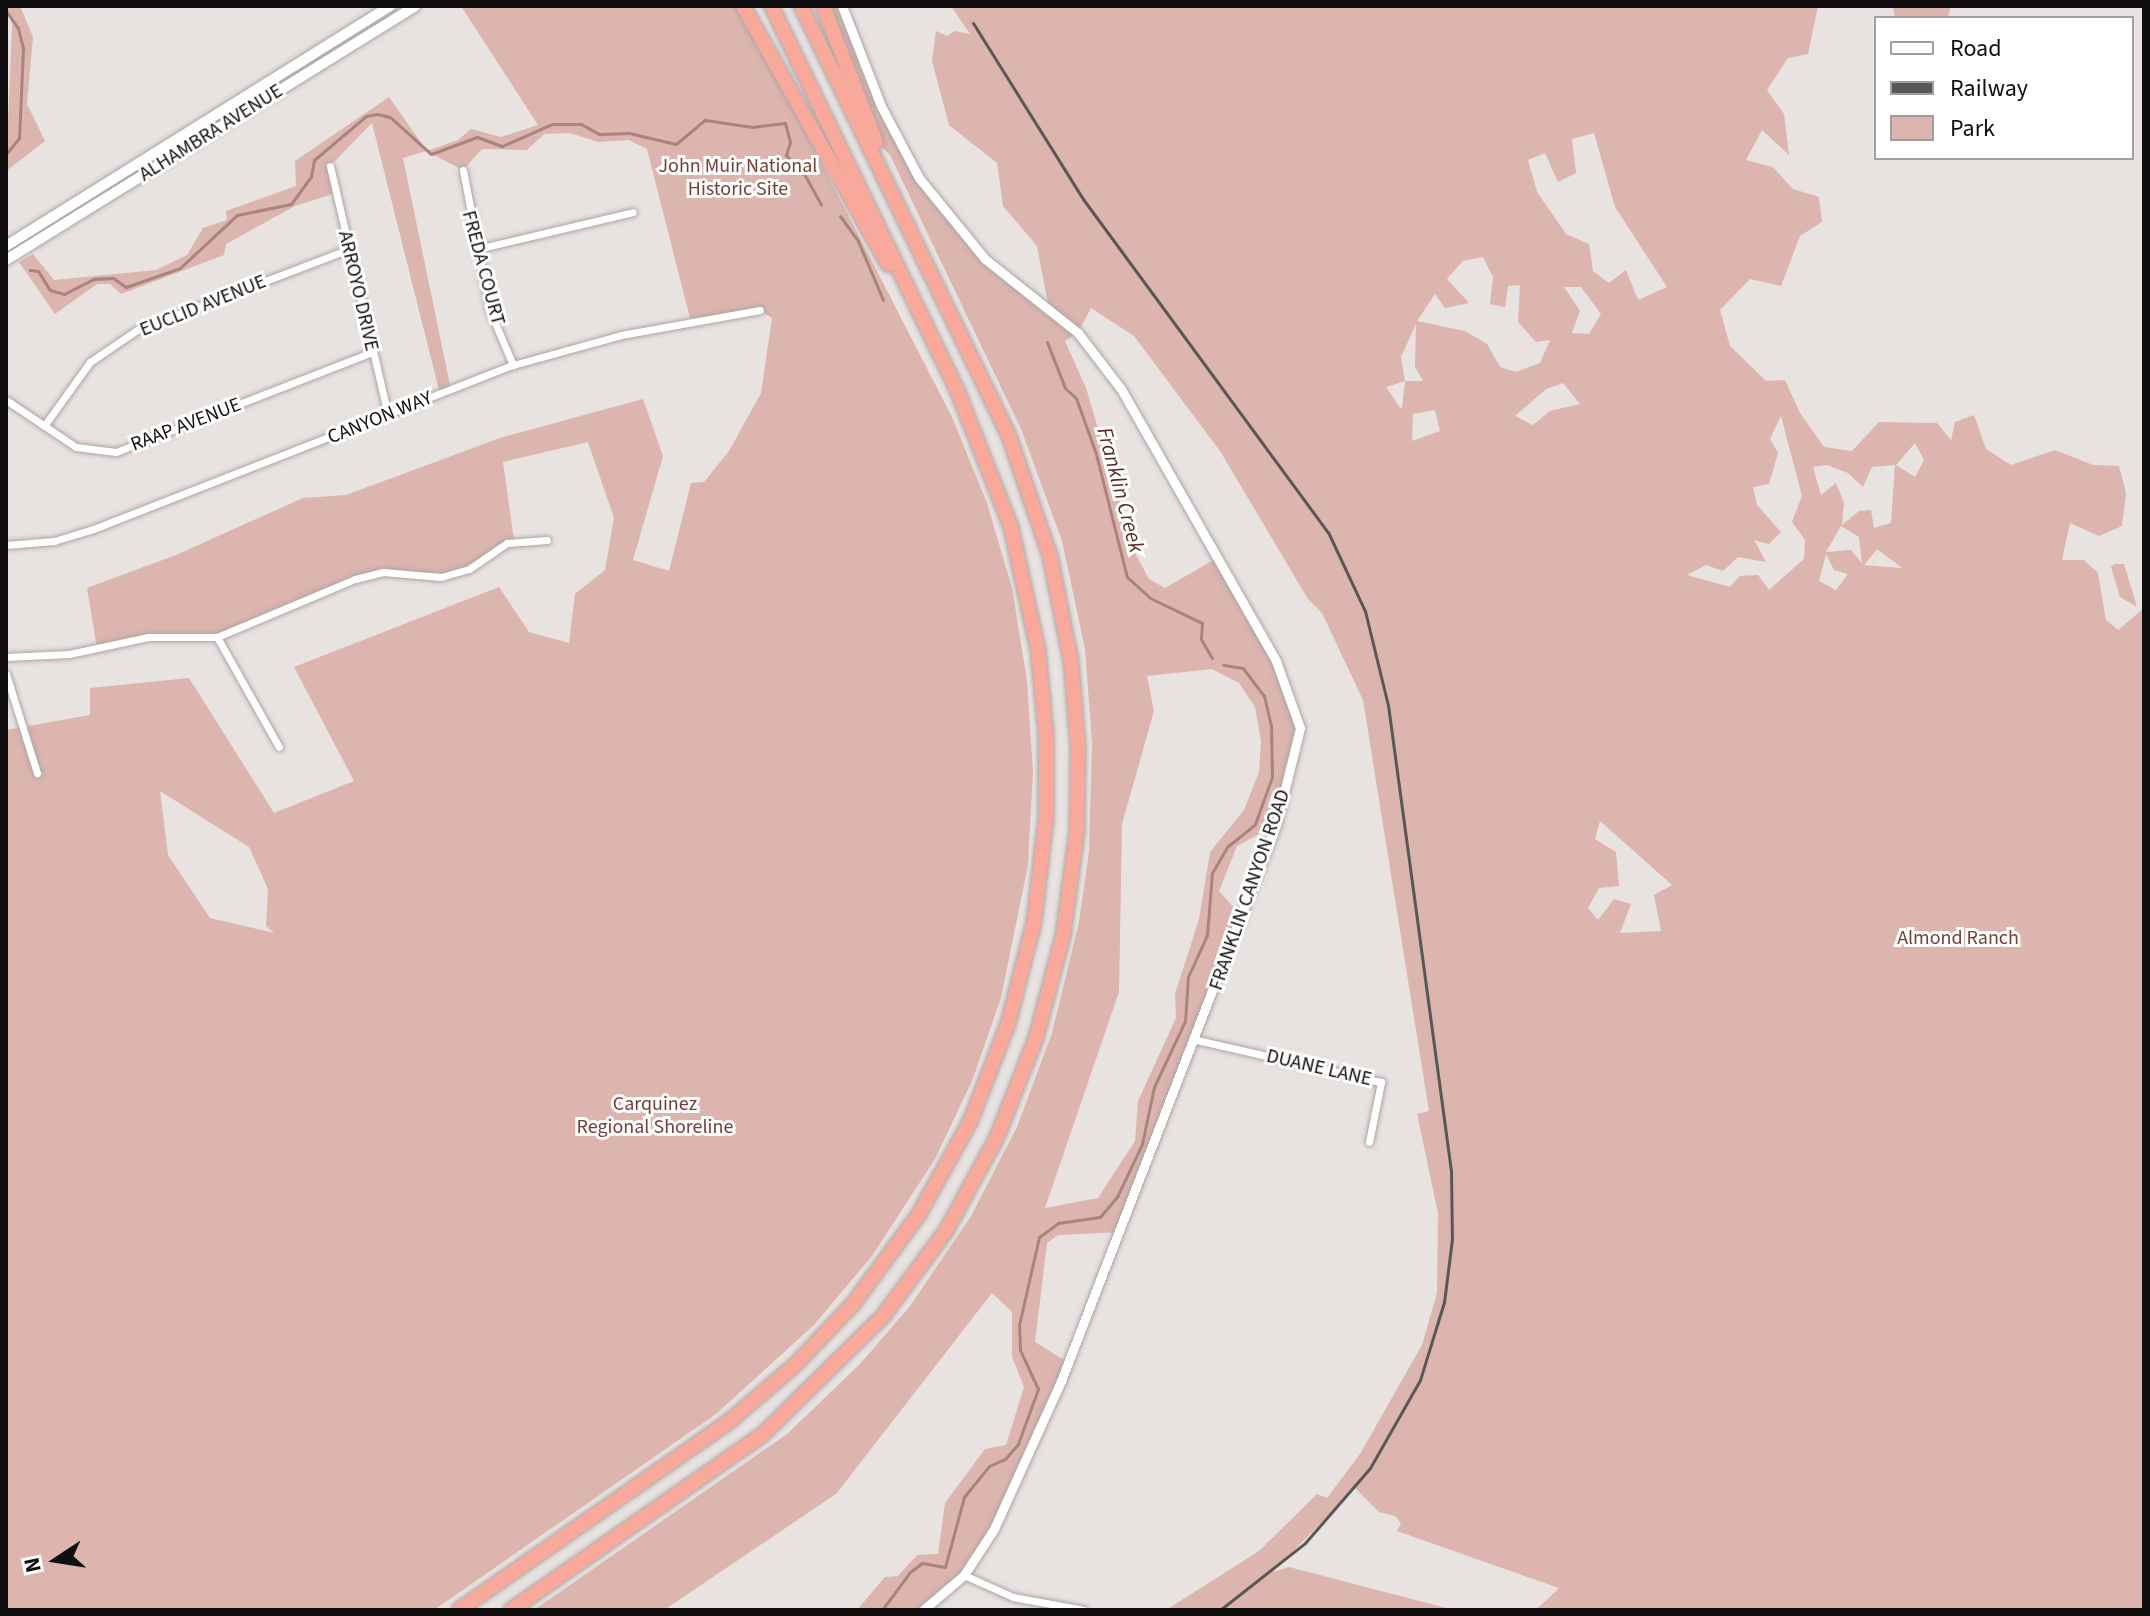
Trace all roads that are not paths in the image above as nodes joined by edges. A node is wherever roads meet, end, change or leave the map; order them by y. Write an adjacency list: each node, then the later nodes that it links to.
1 (390, 6): 12 (main road, ALHAMBRA AVENUE)
2 (415, 6): 15 (main road, ALHAMBRA AVENUE)
3 (743, 6): 17 (highway)
4 (771, 6): 17 (highway)
5 (801, 6): 11 (highway)
6 (823, 6): 11 (highway)
7 (842, 6): 30 (street, FRANKLIN CANYON ROAD)
8 (330, 166): 13 (street, ARROYO DRIVE)
9 (463, 170): 14 (street, FREDA COURT)
10 (633, 212): 14 (street)
11 (907, 225): 34 (highway)
12 (6, 246)
13 (349, 249): 18 (street, ARROYO DRIVE); 22 (street, EUCLID AVENUE)
14 (477, 249): 19 (street, FREDA COURT)
15 (6, 260)
16 (760, 310): 19 (street, CANYON WAY)
17 (930, 333): 33 (highway)
18 (372, 352): 21 (street, ARROYO DRIVE); 22 (street, RAAP AVENUE)
19 (513, 365): 21 (street, CANYON WAY)
20 (6, 400): 22 (street, RAAP AVENUE)
21 (388, 415): 24 (street, CANYON WAY)
22 (44, 426)
23 (547, 540): 25 (street)
24 (6, 545)
25 (217, 637): 26 (street); 28 (street)
26 (6, 657)
27 (6, 674): 29 (street)
28 (279, 747)
29 (37, 773)
30 (1197, 1040): 31 (street, DUANE LANE); 32 (street, FRANKLIN CANYON ROAD)
31 (1369, 1142)
32 (964, 1575): 35 (street, FRANKLIN CANYON ROAD); 36 (street)
33 (459, 1610)
34 (511, 1610)
35 (923, 1610)
36 (1084, 1610)

